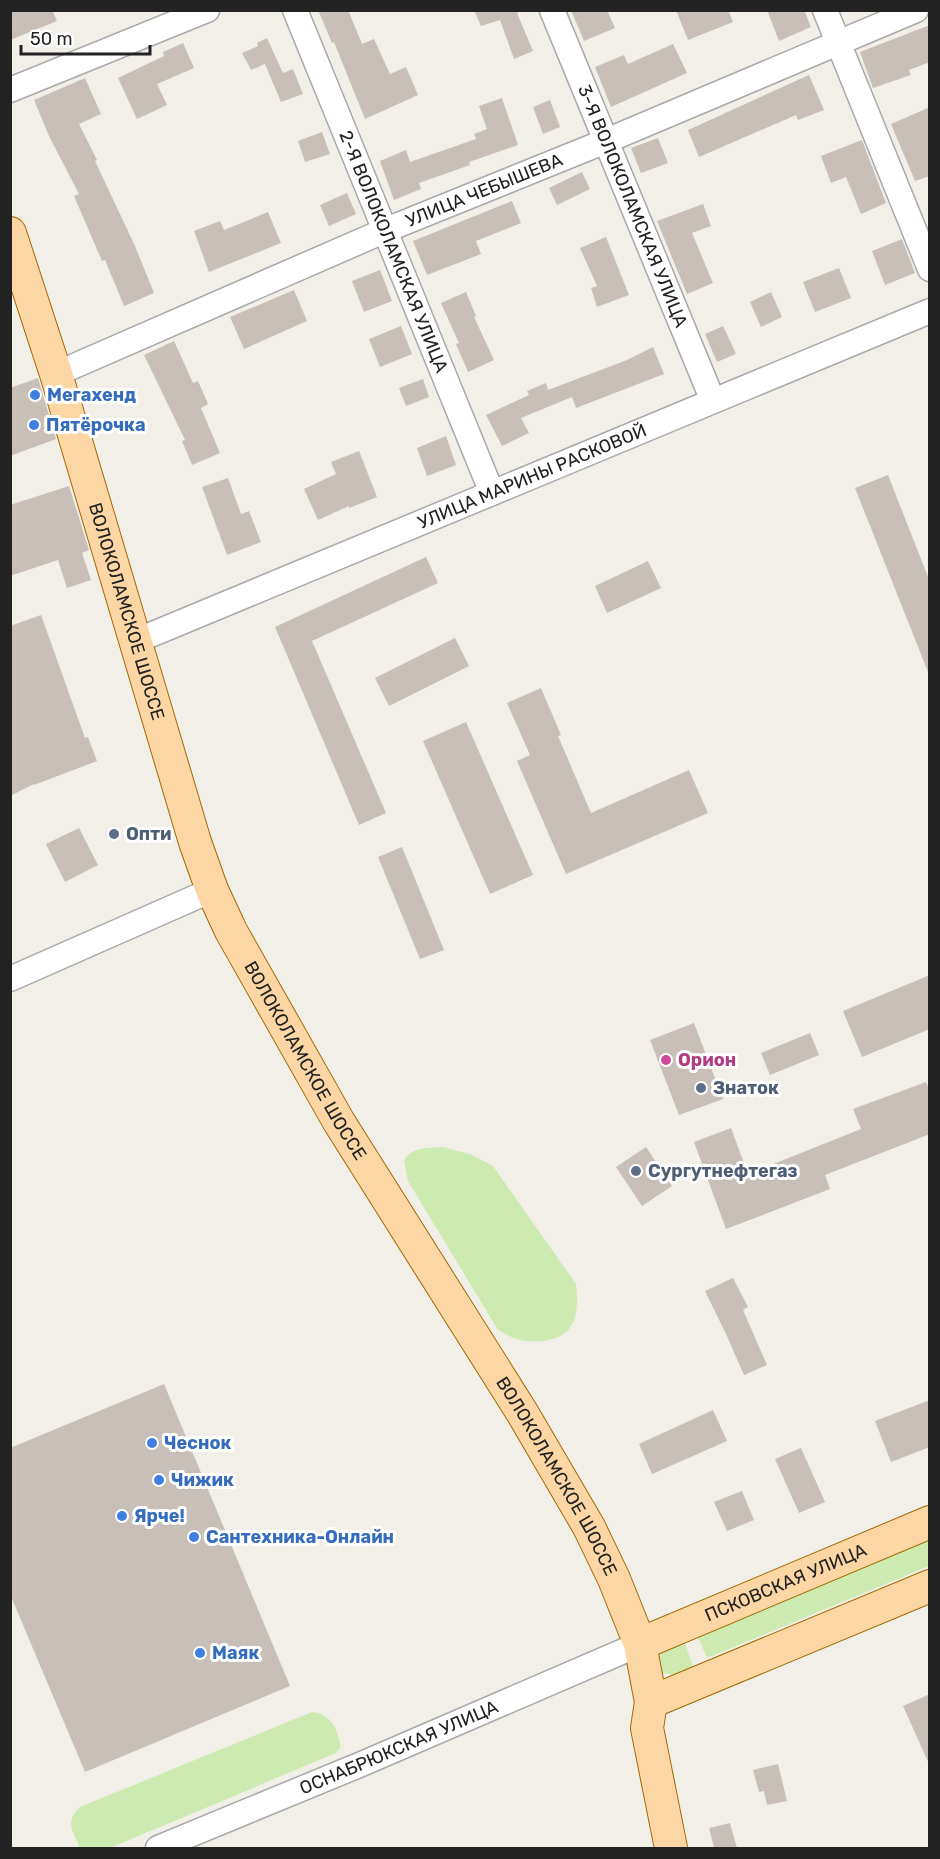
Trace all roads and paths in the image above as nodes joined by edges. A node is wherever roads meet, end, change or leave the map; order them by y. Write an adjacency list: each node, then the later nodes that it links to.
1 (207, 10): 7 (street)
2 (295, 10): 9 (street, 2-Я ВОЛОКОЛАМСКАЯ УЛИЦА)
3 (552, 10): 8 (street, 3-Я ВОЛОКОЛАМСКАЯ УЛИЦА)
4 (825, 10): 6 (street)
5 (916, 10): 6 (street, УЛИЦА ЧЕБЫШЕВА)
6 (838, 42): 8 (street, УЛИЦА ЧЕБЫШЕВА); 11 (street)
7 (10, 90)
8 (606, 141): 9 (street, УЛИЦА ЧЕБЫШЕВА); 14 (street, 3-Я ВОЛОКОЛАМСКАЯ УЛИЦА)
9 (386, 231): 13 (street, УЛИЦА ЧЕБЫШЕВА); 15 (street, 2-Я ВОЛОКОЛАМСКАЯ УЛИЦА)
10 (10, 233): 13 (main road, ВОЛОКОЛАМСКОЕ ШОССЕ)
11 (930, 268)
12 (930, 311): 14 (street, УЛИЦА МАРИНЫ РАСКОВОЙ)
13 (56, 374): 16 (main road, ВОЛОКОЛАМСКОЕ ШОССЕ)
14 (713, 401): 15 (street, УЛИЦА МАРИНЫ РАСКОВОЙ)
15 (492, 493): 16 (street, УЛИЦА МАРИНЫ РАСКОВОЙ)
16 (136, 641): 17 (main road, ВОЛОКОЛАМСКОЕ ШОССЕ)
17 (212, 890): 18 (street); 21 (main road, ВОЛОКОЛАМСКОЕ ШОССЕ)
18 (10, 979)
19 (930, 1522): 21 (main road, ПСКОВСКАЯ УЛИЦА)
20 (930, 1586): 22 (main road)
21 (640, 1644): 22 (main road, ВОЛОКОЛАМСКОЕ ШОССЕ); 23 (street, ОСНАБРЮКСКАЯ УЛИЦА)
22 (651, 1702): 24 (main road, ВОЛОКОЛАМСКОЕ ШОССЕ)
23 (158, 1848)
24 (671, 1848)

